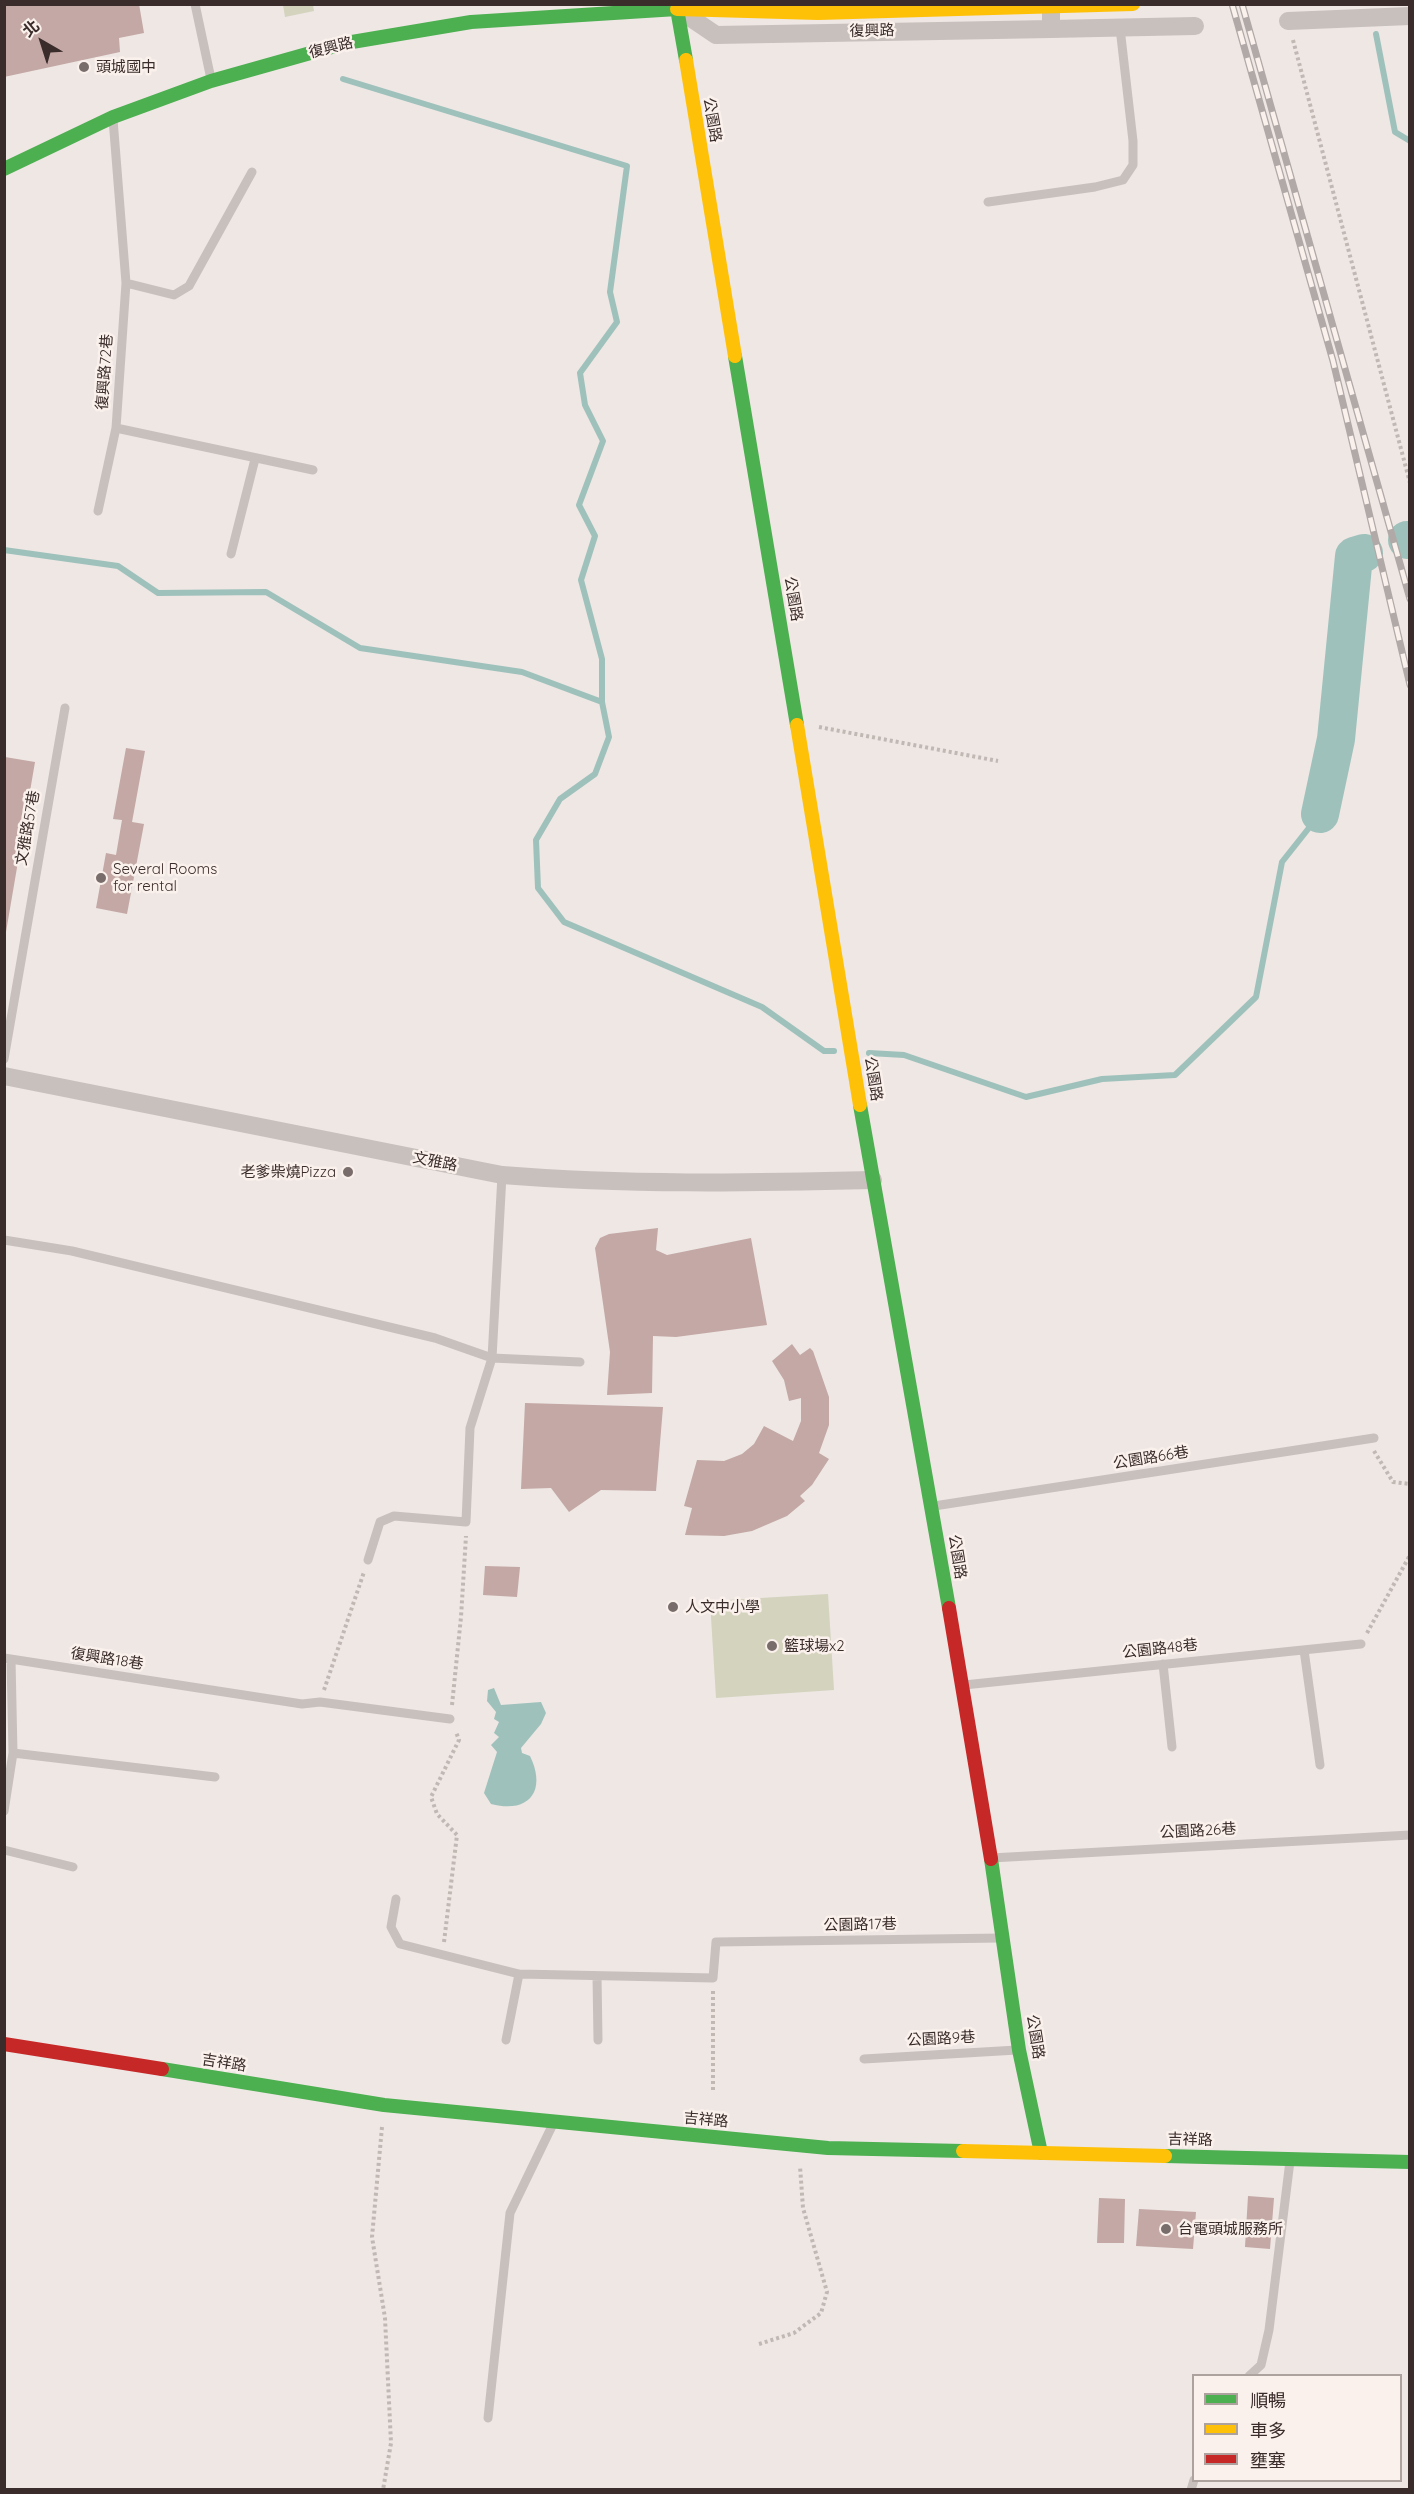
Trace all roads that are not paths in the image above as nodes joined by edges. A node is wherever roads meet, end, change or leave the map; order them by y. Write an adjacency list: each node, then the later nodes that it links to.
1 (195, 4): 10 (lane)
2 (1051, 4): 9 (street)
3 (1133, 4): 4 (street, bridge)
4 (683, 7): 9 (street, 復興路); 10 (street, 復興路); 25 (street, 公園路)
5 (1410, 16): 6 (street)
6 (1288, 21)
7 (1195, 26): 8 (street, 復興路)
8 (1120, 28): 9 (street, 復興路); 14 (lane)
9 (1051, 29)
10 (211, 81): 11 (street, 復興路)
11 (113, 117): 12 (street, 復興路); 15 (lane, 復興路72巷)
12 (5, 168)
13 (252, 172): 15 (lane)
14 (988, 202)
15 (126, 283): 16 (lane, 復興路72巷)
16 (117, 428): 17 (lane, 復興路72巷); 19 (lane)
17 (255, 459): 18 (lane, 復興路72巷); 20 (lane)
18 (313, 470)
19 (98, 511)
20 (231, 554)
21 (65, 708): 22 (lane, 文雅路57巷)
22 (4, 1059)
23 (4, 1076): 24 (street, 文雅路)
24 (502, 1175): 25 (street, 文雅路); 27 (lane)
25 (873, 1180): 30 (street, 公園路)
26 (4, 1240): 27 (lane)
27 (492, 1358): 28 (lane); 31 (lane)
28 (580, 1362)
29 (1374, 1438): 30 (lane, 公園路66巷)
30 (932, 1506): 36 (street, 公園路)
31 (368, 1560)
32 (1361, 1644): 33 (lane, 公園路48巷)
33 (1304, 1650): 35 (lane, 公園路48巷); 40 (lane)
34 (8, 1658): 37 (lane, 復興路18巷); 39 (lane)
35 (1163, 1664): 36 (lane, 公園路48巷); 38 (lane)
36 (961, 1685): 45 (street, 公園路)
37 (450, 1719)
38 (1172, 1747)
39 (13, 1753): 41 (lane); 42 (lane)
40 (1320, 1765)
41 (215, 1777)
42 (4, 1811)
43 (1410, 1834): 45 (lane, 公園路26巷)
44 (4, 1850): 46 (lane)
45 (989, 1858): 48 (street, 公園路)
46 (73, 1867)
47 (396, 1899): 49 (lane)
48 (1004, 1938): 50 (lane, 公園路17巷); 54 (street, 公園路)
49 (519, 1974): 50 (lane); 51 (lane)
50 (597, 1976): 52 (lane)
51 (506, 2040)
52 (598, 2040)
53 (4, 2044): 56 (street, 吉祥路)
54 (1019, 2050): 55 (lane, 公園路9巷); 57 (street, 公園路)
55 (864, 2059)
56 (554, 2122): 57 (street, 吉祥路); 61 (lane)
57 (1041, 2153): 58 (street, 吉祥路)
58 (1290, 2159): 59 (street, 吉祥路); 60 (lane)
59 (1410, 2162)
60 (1251, 2374)
61 (488, 2418)

